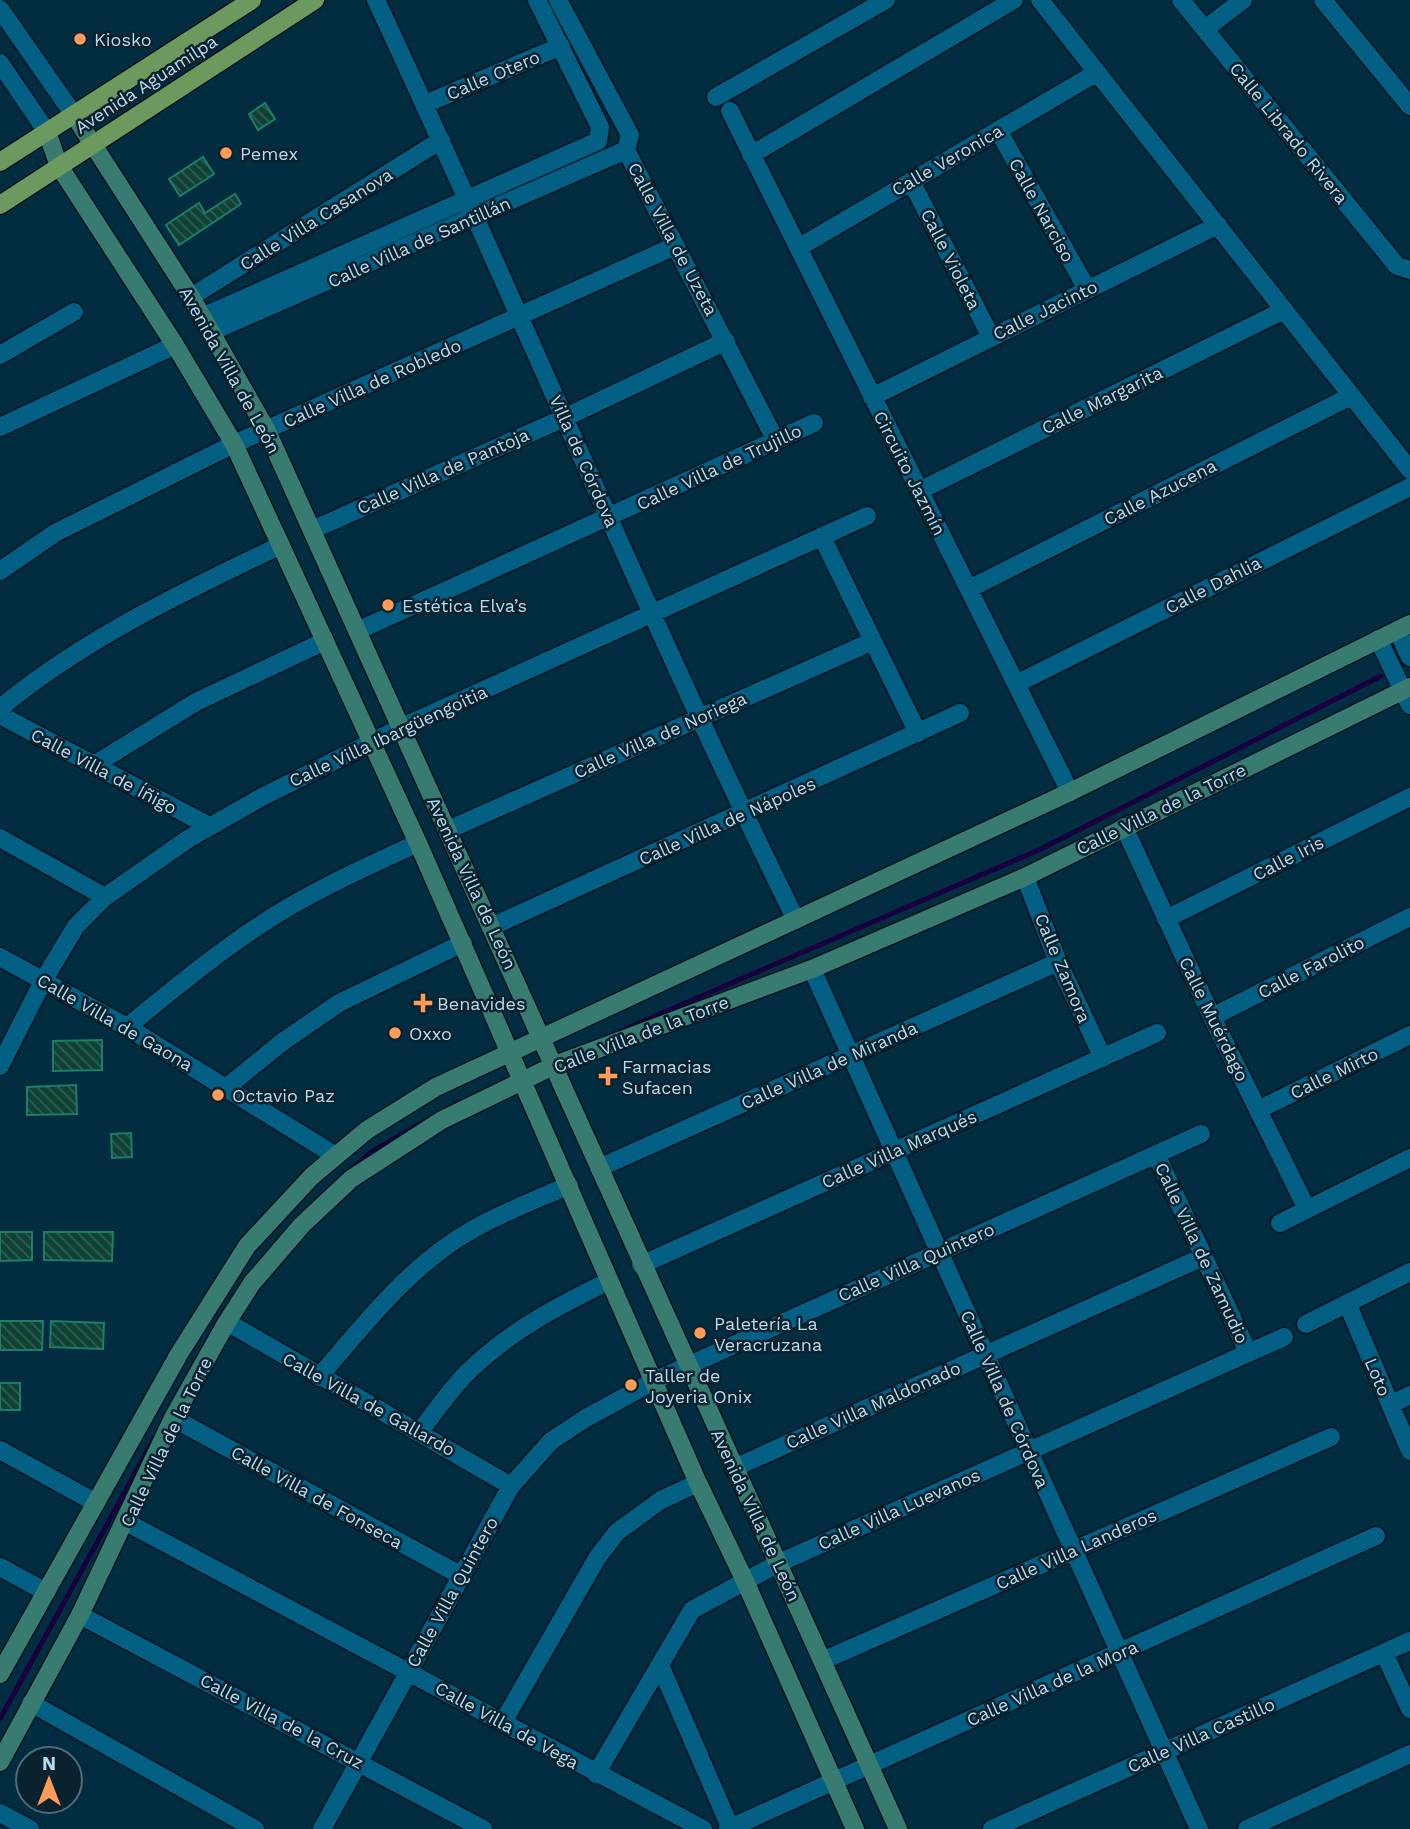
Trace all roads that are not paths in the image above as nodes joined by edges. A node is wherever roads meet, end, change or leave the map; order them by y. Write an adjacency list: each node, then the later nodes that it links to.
1 (252, 0): 21 (main road, Avenida Aguamilpa)
2 (315, 0): 25 (main road, Avenida Aguamilpa)
3 (376, 0): 18 (street, Villa de Córdova)
4 (537, 0): 14 (street)
5 (558, 0): 26 (street, Calle Villa de Uzeta)
6 (886, 0): 17 (street)
7 (1014, 0): 27 (street)
8 (1040, 0): 16 (street)
9 (1181, 0): 13 (street, Calle Librado Rivera)
10 (1243, 0): 13 (street)
11 (1323, 0): 19 (street)
12 (0, 9): 21 (street, Avenida Villa de León)
13 (1205, 29): 36 (street, Calle Librado Rivera)
14 (561, 46): 18 (street, Calle Otero); 32 (street, Calle Villa de Santillán)
15 (0, 63): 23 (street, Avenida Villa de León)
16 (1096, 73): 22 (street, Calle Veronica); 33 (street)
17 (716, 97)
18 (425, 104): 24 (street, Villa de Córdova)
19 (1410, 106)
20 (730, 111): 27 (street, Circuito Jazmín)
21 (74, 115): 23 (main road, Avenida Aguamilpa); 25 (street, Avenida Villa de León)
22 (998, 131): 30 (street, Calle Veronica); 37 (street, Calle Narciso)
23 (47, 132): 28 (main road, Avenida Aguamilpa); 29 (street, Avenida Villa de León)
24 (441, 140): 32 (street, Villa de Córdova); 38 (street, Calle Villa Casanova)
25 (93, 144): 29 (main road, Avenida Aguamilpa); 38 (street, Avenida Villa de León)
26 (626, 150): 32 (street, Calle Villa de Santillán); 34 (street, Calle Villa de Uzeta)
27 (751, 155): 35 (street, Circuito Jazmín)
28 (0, 162)
29 (59, 166): 31 (main road, Avenida Aguamilpa); 45 (street, Avenida Villa de León)
30 (911, 181): 35 (street, Calle Veronica); 43 (street, Calle Violeta)
31 (0, 205)
32 (473, 208): 41 (street, Villa de Córdova); 42 (street, Calle Villa de Santillán)
33 (1218, 225): 37 (street, Calle Jacinto); 39 (street)
34 (675, 246): 41 (street, Calle Villa de Robledo); 44 (street, Calle Villa de Uzeta)
35 (798, 248): 48 (street, Circuito Jazmín)
36 (1404, 268)
37 (1087, 289): 43 (street, Calle Jacinto)
38 (191, 297): 42 (street, Avenida Villa de León)
39 (1284, 310): 47 (street); 57 (street, Calle Margarita)
40 (74, 312): 46 (street)
41 (520, 317): 49 (street, Villa de Córdova); 52 (street, Calle Villa de Robledo)
42 (207, 325): 52 (street, Avenida Villa de León)
43 (991, 337): 48 (street, Calle Jacinto)
44 (726, 341): 49 (street, Calle Villa de Pantoja); 53 (street, Calle Villa de Uzeta)
45 (175, 345): 51 (street); 54 (street, Avenida Villa de León)
46 (0, 355)
47 (1351, 396): 55 (street); 64 (street, Calle Azucena)
48 (872, 397): 57 (street, Circuito Jazmín)
49 (566, 417): 59 (street, Villa de Córdova); 60 (street, Calle Villa de Pantoja)
50 (814, 423): 53 (street, Calle Villa de Trujillo)
51 (0, 427)
52 (267, 429): 54 (street, Calle Villa de Robledo); 60 (street, Avenida Villa de León)
53 (776, 441): 59 (street, Calle Villa de Trujillo)
54 (234, 444): 62 (street, Avenida Villa de León); 63 (street, Calle Villa de Robledo)
55 (1410, 470)
56 (1410, 487): 72 (street, Calle Dahlia)
57 (919, 491): 64 (street, Circuito Jazmín)
58 (867, 516): 61 (street, Calle Villa Ibargüengoitia)
59 (609, 517): 65 (street, Villa de Córdova); 67 (street, Calle Villa de Trujillo)
60 (312, 530): 67 (street, Avenida Villa de León)
61 (822, 537): 65 (street, Calle Villa Ibargüengoitia); 70 (street)
62 (281, 545): 69 (street, Avenida Villa de León); 74 (street)
63 (0, 571)
64 (969, 589): 72 (street, Circuito Jazmín)
65 (653, 615): 77 (street, Villa de Córdova); 78 (street, Calle Villa Ibargüengoitia)
66 (1403, 627): 68 (street, Calle Villa de la Torre); 71 (street)
67 (357, 631): 78 (street, Avenida Villa de León)
68 (1378, 639): 73 (street); 82 (street, Calle Villa de la Torre)
69 (325, 641): 80 (street, Avenida Villa de León); 81 (street)
70 (873, 641): 77 (street, Calle Villa de Noriega); 79 (street)
71 (1410, 657)
72 (1016, 684): 82 (street, Circuito Jazmín)
73 (1408, 694): 86 (street, Calle Villa de la Torre)
74 (0, 708)
75 (960, 713): 79 (street, Calle Villa de Nápoles)
76 (0, 715): 81 (street, Calle Villa de Íñigo)
77 (699, 718): 84 (street, Villa de Córdova); 87 (street, Calle Villa de Noriega)
78 (400, 728): 80 (street, Calle Villa Ibargüengoitia); 87 (street, Avenida Villa de León)
79 (918, 733): 84 (street, Calle Villa de Nápoles)
80 (372, 742): 85 (street, Calle Villa Ibargüengoitia); 89 (street, Avenida Villa de León)
81 (94, 765): 85 (street, Calle Villa de Íñigo)
82 (1070, 792): 94 (street, Calle Villa de la Torre)
83 (1410, 797): 93 (street, Calle Iris)
84 (744, 814): 94 (street, Villa de Córdova); 95 (street, Calle Villa de Nápoles)
85 (209, 827): 91 (street, Calle Villa Ibargüengoitia)
86 (1124, 827): 90 (street, Calle Villa de la Torre); 93 (street, Calle Muérdago)
87 (448, 830): 95 (street, Avenida Villa de León)
88 (0, 838): 91 (street)
89 (418, 843): 96 (street, Avenida Villa de León); 102 (street)
90 (1025, 877): 98 (street, Calle Zamora); 99 (street, Calle Villa de la Torre)
91 (106, 897): 100 (street, Calle Villa Ibargüengoitia)
92 (1410, 917): 101 (street, Calle Farolito)
93 (1166, 919): 101 (street, Calle Muérdago)
94 (796, 920): 105 (street, Calle Villa de la Torre)
95 (493, 926): 105 (street, Avenida Villa de León)
96 (463, 943): 106 (street, Avenida Villa de León); 112 (street)
97 (0, 957): 100 (street, Calle Villa de Gaona)
98 (1058, 962): 107 (street, Calle Villa de Miranda); 108 (street, Calle Zamora)
99 (812, 969): 107 (street, Calle Villa de Córdova); 109 (street, Calle Villa de la Torre)
100 (43, 981): 102 (street, Calle Villa de Gaona); 110 (street, Calle Villa Ibargüengoitia)
101 (1212, 1017): 113 (street, Calle Muérdago)
102 (127, 1027): 112 (street, Calle Villa de Gaona)
103 (1157, 1033): 108 (street, Calle Villa Marqués)
104 (1410, 1035): 113 (street, Calle Mirto)
105 (542, 1039): 106 (street, Calle Villa de la Torre); 109 (street, Avenida Villa de León)
106 (508, 1053): 111 (street, Avenida Villa de León); 117 (street, Calle Villa de la Torre)
107 (850, 1056): 115 (street, Calle Villa de Córdova); 119 (street, Calle Villa de Miranda)
108 (1103, 1058): 115 (street, Calle Villa Marqués)
109 (555, 1065): 111 (street, Calle Villa de la Torre); 119 (street, Avenida Villa de León)
110 (0, 1066)
111 (522, 1082): 120 (street, Avenida Villa de León); 129 (street, Calle Villa de la Torre)
112 (227, 1087): 117 (street, Calle Villa de Gaona)
113 (1258, 1110): 121 (street, Calle Muérdago)
114 (1201, 1133): 116 (street, Calle Villa Quintero)
115 (893, 1152): 123 (street, Calle Villa de Córdova); 125 (street, Calle Villa Marqués)
116 (1156, 1154): 123 (street, Calle Villa Quintero); 124 (street, Calle Villa de Zamudio)
117 (336, 1156): 148 (street, Calle Villa de la Torre)
118 (1410, 1158): 121 (street)
119 (599, 1168): 125 (street, Avenida Villa de León)
120 (569, 1185): 127 (street, Avenida Villa de León); 135 (street)
121 (1307, 1209): 122 (street)
122 (1280, 1223)
123 (938, 1252): 133 (street, Calle Villa de Córdova); 134 (street, Calle Villa Quintero)
124 (1203, 1257): 132 (street, Calle Villa de Zamudio); 133 (street, Calle Villa Maldonado)
125 (641, 1265): 134 (street, Avenida Villa de León)
126 (1410, 1272): 128 (street)
127 (610, 1281): 136 (street, Avenida Villa de León); 140 (street)
128 (1348, 1303): 130 (street); 138 (street, Loto)
129 (227, 1322): 135 (street, Calle Villa de Gallardo); 139 (street, Calle Villa de la Torre)
130 (1306, 1324)
131 (1284, 1337): 132 (street, Calle Villa Luevanos)
132 (1248, 1352): 143 (street, Calle Villa Luevanos)
133 (985, 1355): 143 (street, Calle Villa de Córdova); 145 (street, Calle Villa Maldonado)
134 (687, 1366): 136 (street, Calle Villa Quintero); 145 (street, Avenida Villa de León)
135 (319, 1377): 140 (street, Calle Villa de Gallardo)
136 (654, 1381): 146 (street, Avenida Villa de León); 147 (street, Calle Villa Quintero)
137 (1410, 1395): 138 (street)
138 (1390, 1405): 144 (street, Loto)
139 (173, 1418): 149 (street, Calle Villa de la Torre); 154 (street, Calle Villa de Fonseca)
140 (420, 1431): 147 (street, Calle Villa de Gallardo)
141 (1331, 1437): 151 (street, Calle Villa Landeros)
142 (0, 1450): 148 (street)
143 (1028, 1451): 151 (street, Calle Villa de Córdova); 152 (street, Calle Villa Luevanos)
144 (1410, 1451)
145 (734, 1468): 152 (street, Avenida Villa de León)
146 (698, 1483): 155 (street, Avenida Villa de León); 167 (street)
147 (511, 1486): 154 (street, Calle Villa Quintero)
148 (96, 1503): 156 (street, Calle Villa de la Torre)
149 (126, 1522): 157 (street, Calle Villa de la Torre); 163 (street, Calle Villa de Vega)
150 (1376, 1536): 159 (street, Calle Villa de la Mora)
151 (1073, 1550): 159 (street, Calle Villa de Córdova); 161 (street, Calle Villa Landeros)
152 (779, 1563): 155 (street, Calle Villa Luevanos); 161 (street, Avenida Villa de León)
153 (0, 1567): 156 (street)
154 (460, 1575): 163 (street, Calle Villa Quintero)
155 (746, 1581): 162 (street, Calle Villa Luevanos); 174 (street, Avenida Villa de León)
156 (46, 1592): 164 (street, Calle Villa de la Torre)
157 (80, 1615): 165 (street, Calle Villa de la Torre); 170 (street, Calle Villa de la Cruz)
158 (1410, 1641): 160 (street, Calle Villa Castillo)
159 (1119, 1652): 168 (street, Calle Villa de Córdova); 172 (street, Calle Villa de la Mora)
160 (1384, 1653): 166 (street); 168 (street, Calle Villa Castillo)
161 (822, 1661): 172 (street, Avenida Villa de León)
162 (660, 1665): 173 (street, Calle Villa Luevanos); 176 (street)
163 (408, 1670): 167 (street, Calle Villa de Vega); 170 (street, Calle Villa Quintero)
164 (0, 1674)
165 (31, 1703): 171 (street, Calle Villa de la Torre); 178 (street)
166 (1410, 1709)
167 (503, 1723): 173 (street, Calle Villa de Vega)
168 (1164, 1752): 184 (street, Calle Villa Castillo); 185 (street, Calle Villa de Córdova)
169 (1410, 1754): 186 (street)
170 (359, 1761): 179 (street, Calle Villa Quintero); 180 (street, Calle Villa de la Cruz)
171 (0, 1762)
172 (868, 1766): 174 (street, Calle Villa de la Mora); 183 (street, Avenida Villa de León)
173 (596, 1774): 181 (street, Calle Villa de Vega)
174 (834, 1781): 176 (street, Calle Villa de la Mora); 182 (street, Avenida Villa de León)
175 (0, 1813): 177 (street)
176 (729, 1828)
177 (30, 1829)
178 (255, 1829)
179 (322, 1829)
180 (483, 1829)
181 (703, 1829)
182 (855, 1829)
183 (898, 1829)
184 (992, 1829)
185 (1199, 1829)
186 (1247, 1829)

